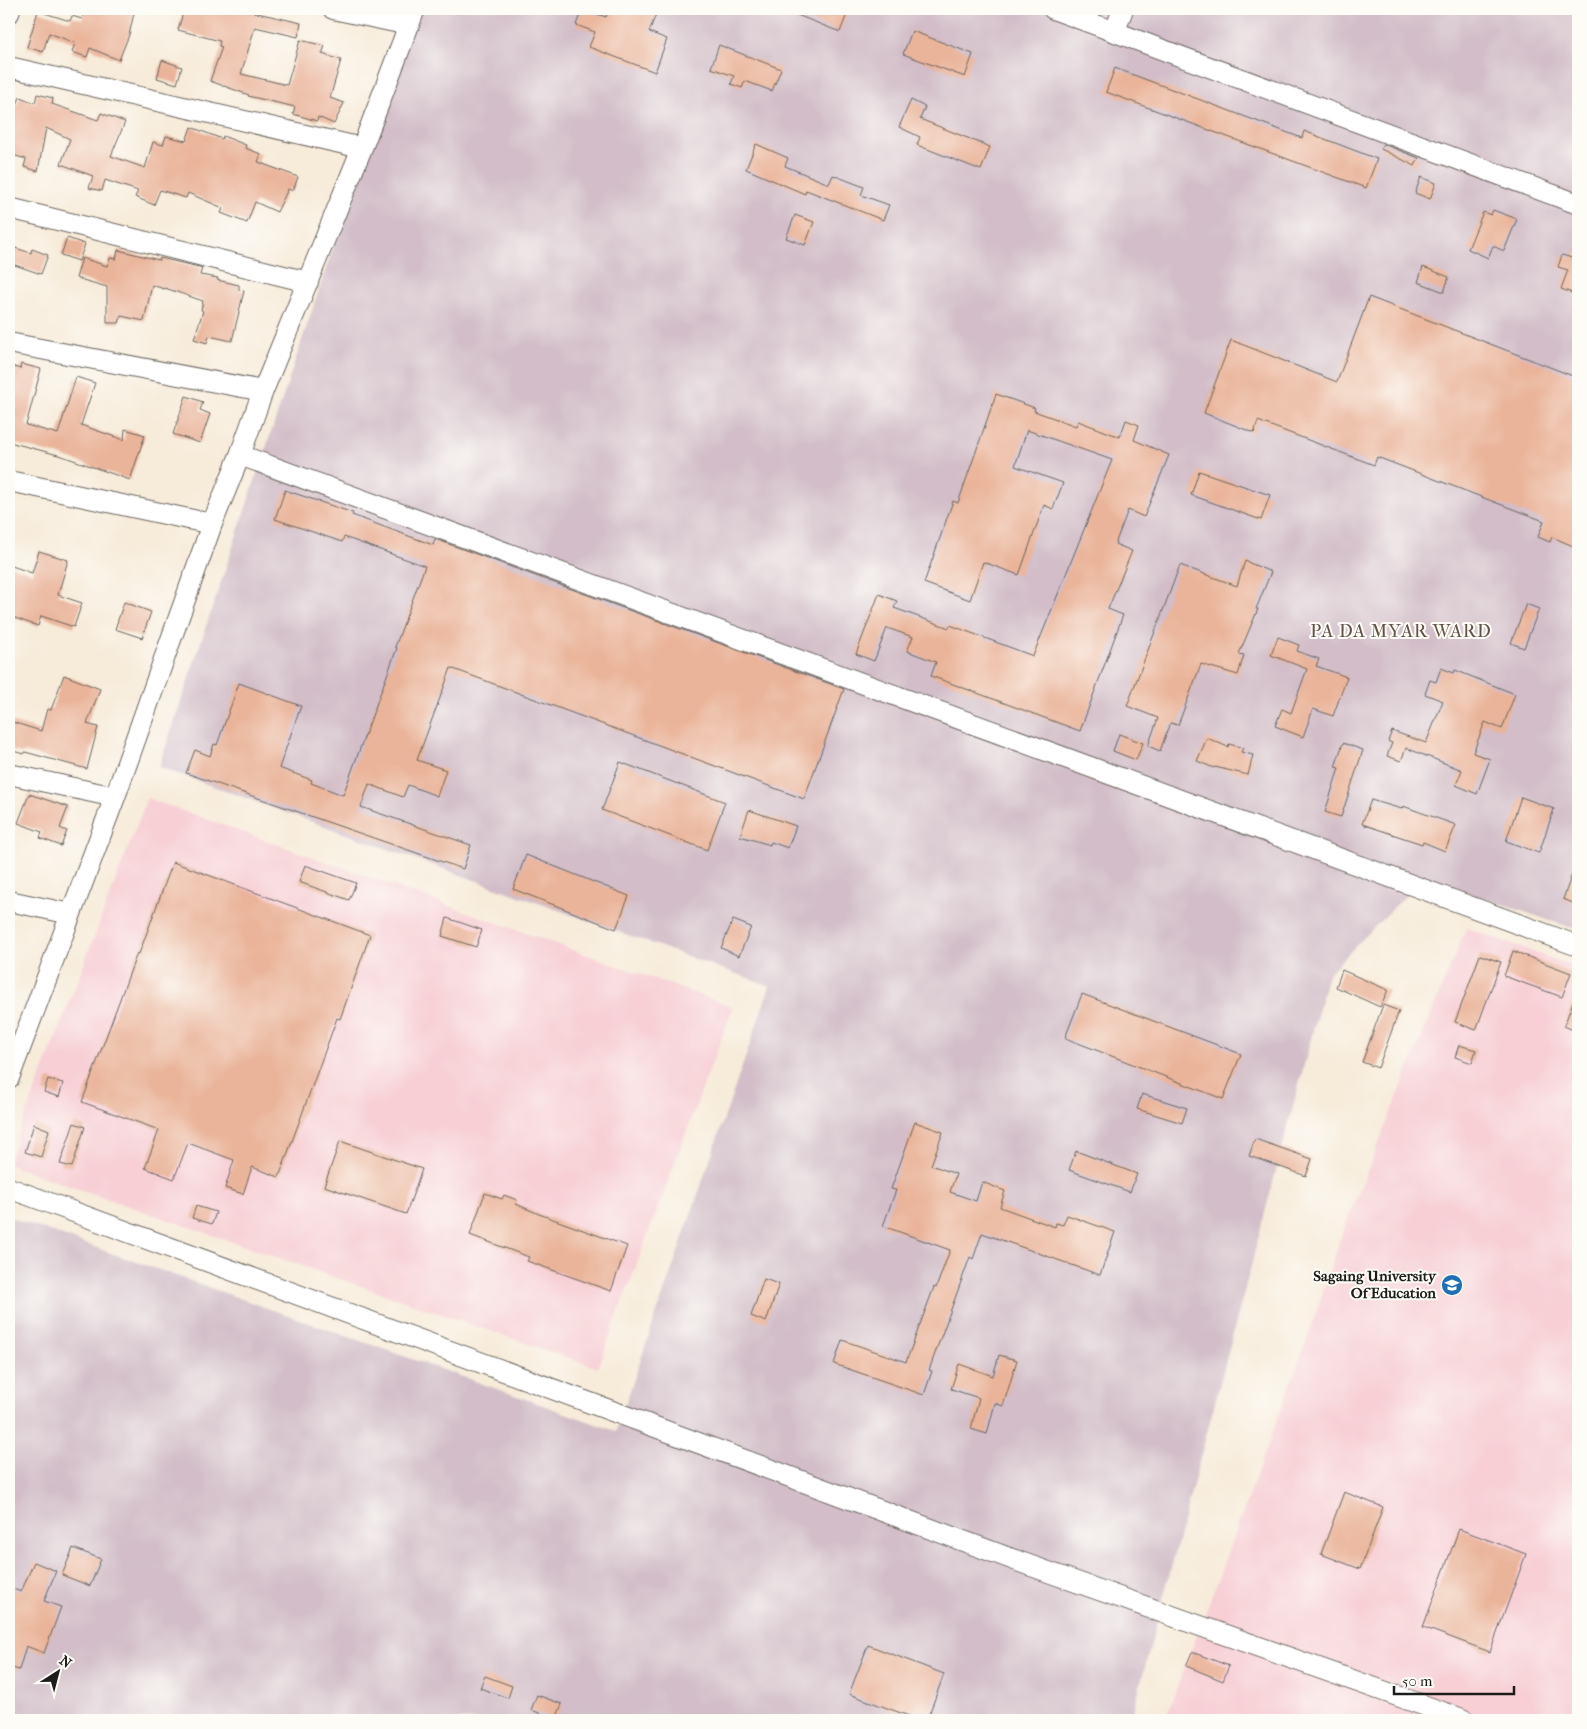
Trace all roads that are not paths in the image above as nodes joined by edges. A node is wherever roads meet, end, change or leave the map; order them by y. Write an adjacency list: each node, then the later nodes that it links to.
1 (10, 9): 5 (street)
2 (333, 9): 6 (street)
3 (1054, 9): 7 (street)
4 (1122, 9): 7 (street)
5 (9, 13)
6 (412, 17): 9 (street)
7 (1115, 31): 10 (street)
8 (9, 67): 9 (street)
9 (362, 148): 12 (street)
10 (1578, 204)
11 (9, 208): 12 (street)
12 (308, 282): 14 (street)
13 (9, 343): 14 (street)
14 (263, 391): 15 (street)
15 (240, 455): 17 (street); 22 (street)
16 (9, 481): 17 (street)
17 (212, 524): 19 (street)
18 (9, 774): 19 (street)
19 (115, 797): 21 (street)
20 (9, 900): 21 (street)
21 (71, 914): 23 (street)
22 (1578, 946)
23 (16, 1037): 24 (street)
24 (9, 1078)
25 (9, 1188): 26 (street)
26 (1465, 1720)

